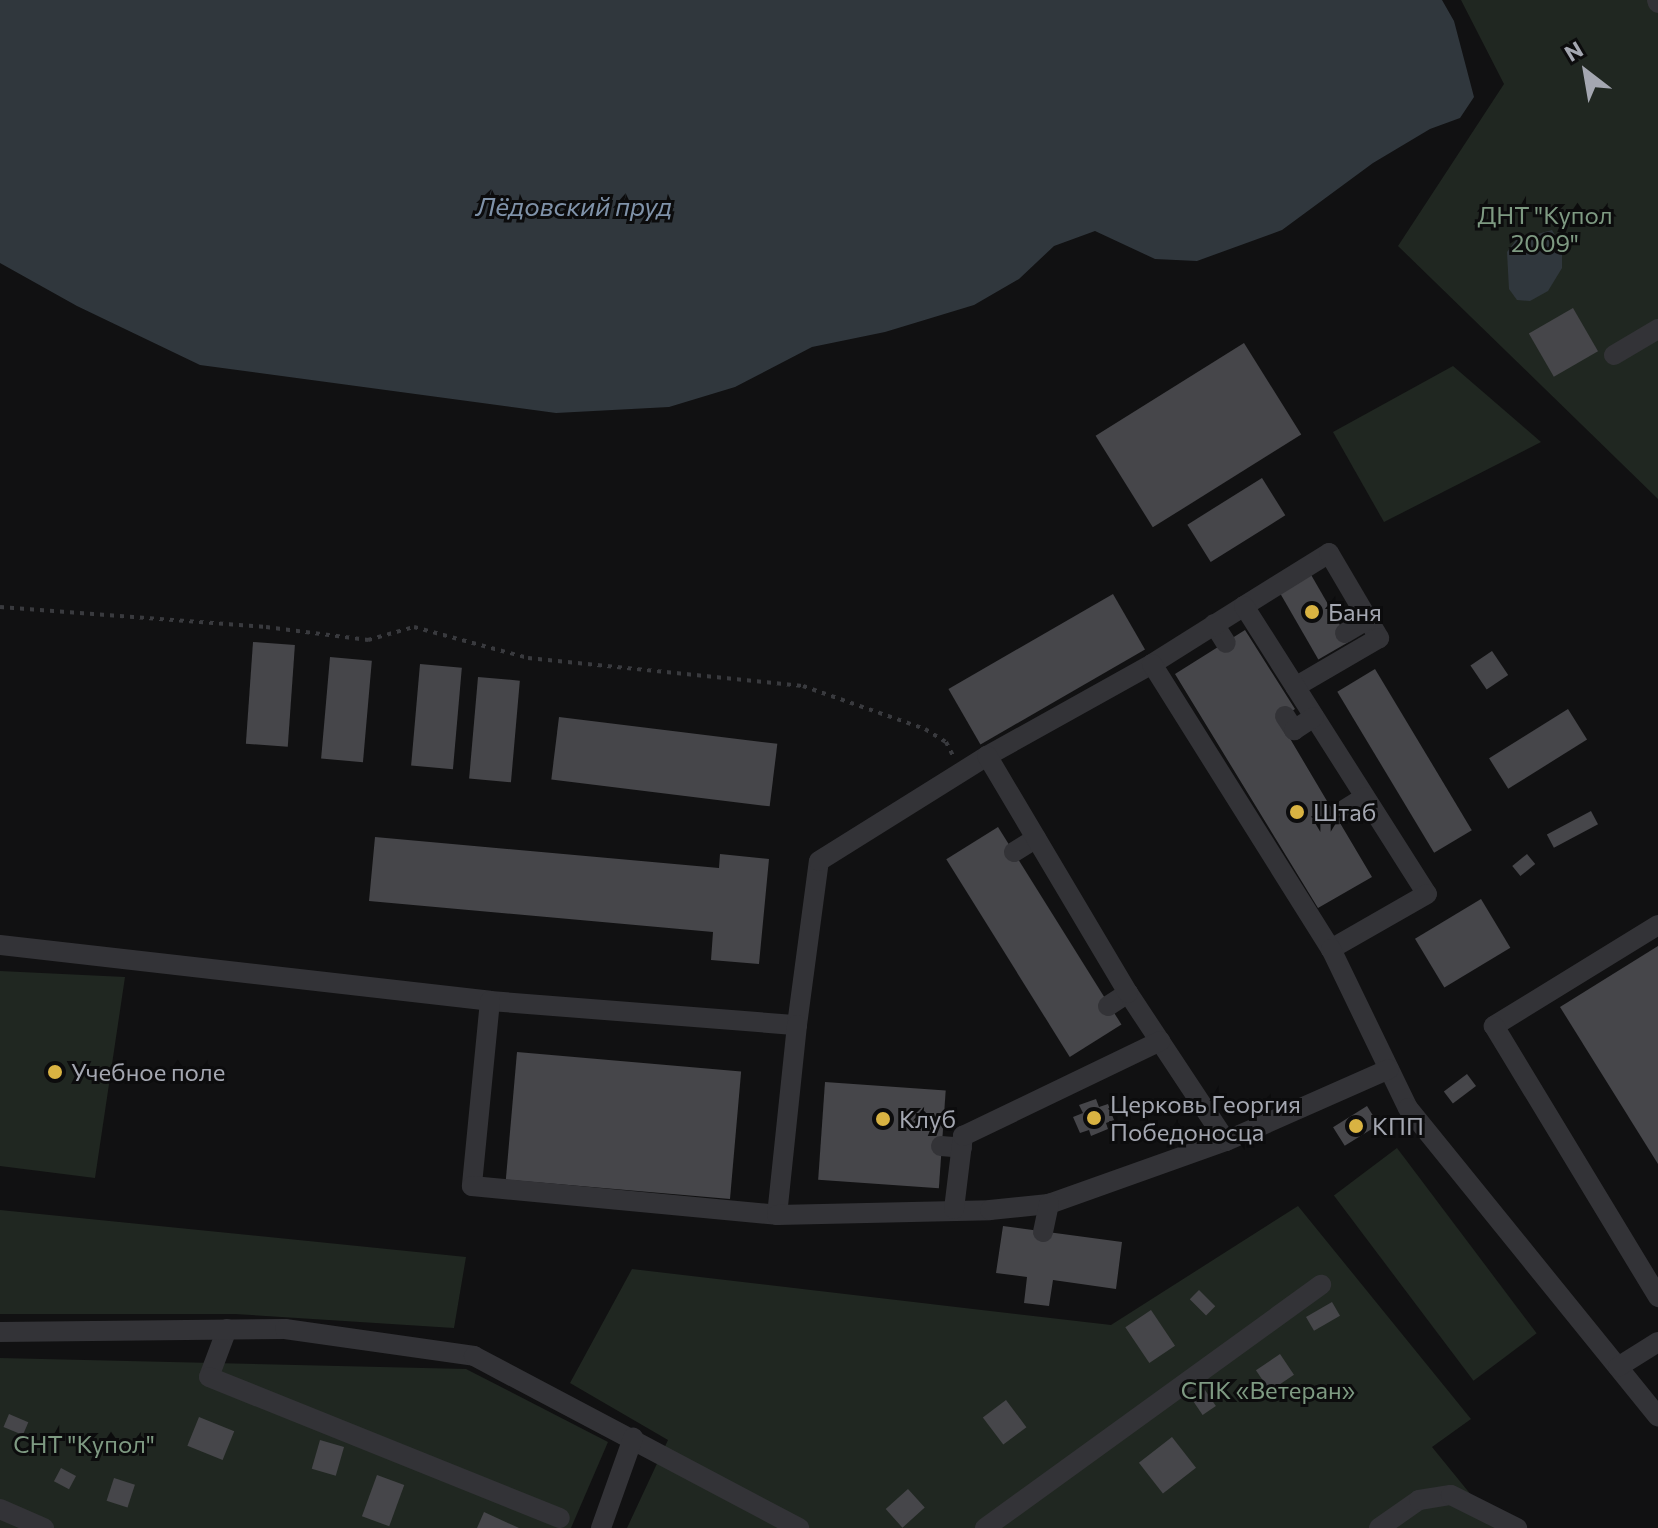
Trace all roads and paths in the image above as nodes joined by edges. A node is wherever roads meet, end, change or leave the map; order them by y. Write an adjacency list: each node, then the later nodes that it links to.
1 (1658, 329): 2 (street)
2 (1614, 355)
3 (1244, 606): 5 (street); 6 (street); 10 (street)
4 (0, 607): 14 (path)
5 (1367, 620): 7 (street); 10 (street)
6 (1214, 624): 8 (street); 9 (street)
7 (1345, 633)
8 (1226, 643)
9 (1152, 664): 13 (street); 21 (street)
10 (1295, 687): 12 (street)
11 (1285, 716): 12 (street)
12 (1314, 717): 15 (street)
13 (987, 756): 14 (street); 17 (street)
14 (961, 773): 25 (street)
15 (1365, 797): 16 (street); 21 (street)
16 (1336, 815)
17 (1036, 838): 18 (street); 22 (street)
18 (1014, 852)
19 (1658, 925): 36 (street)
20 (0, 945): 23 (street)
21 (1331, 949): 27 (street)
22 (1128, 993): 24 (street); 26 (street)
23 (490, 1001): 25 (street); 33 (street)
24 (1108, 1006)
25 (797, 1025): 33 (street)
26 (1160, 1041): 28 (street); 30 (street)
27 (1389, 1069): 28 (street); 40 (street)
28 (1226, 1141): 31 (street)
29 (941, 1146): 30 (street)
30 (962, 1148): 32 (street)
31 (1049, 1204): 32 (street); 34 (street)
32 (954, 1209): 33 (street)
33 (777, 1215)
34 (1043, 1232)
35 (1321, 1285): 48 (street)
36 (1658, 1297)
37 (227, 1329): 38 (street); 42 (street); 44 (street)
38 (0, 1332)
39 (1658, 1342): 40 (street)
40 (1618, 1367): 41 (street)
41 (1658, 1417)
42 (633, 1438): 46 (street); 47 (street)
43 (0, 1509): 45 (street)
44 (560, 1518)
45 (44, 1528)
46 (601, 1528)
47 (799, 1528)
48 (985, 1528)
49 (1379, 1528): 50 (street)
50 (1517, 1528)

